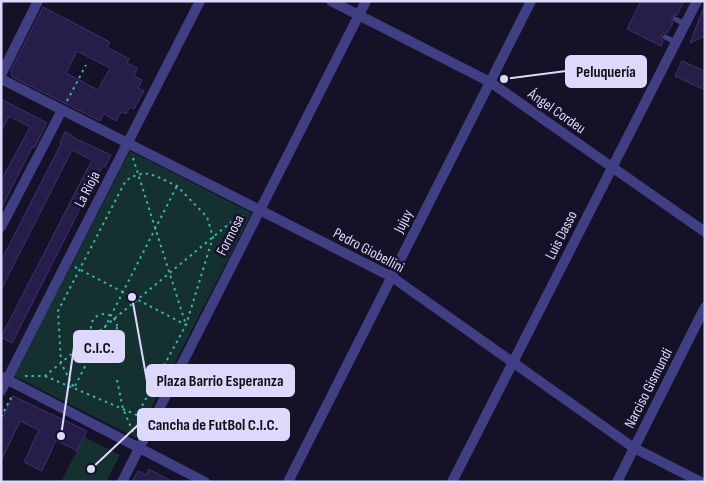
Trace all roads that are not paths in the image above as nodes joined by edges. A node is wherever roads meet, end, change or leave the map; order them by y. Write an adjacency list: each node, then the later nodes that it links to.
1 (38, 1): 12 (street)
2 (200, 1): 15 (street, La Rioja)
3 (331, 1): 7 (street, Ángel Cordeu)
4 (366, 1): 7 (street, Formosa)
5 (531, 1): 13 (street, Jujuy)
6 (693, 3): 9 (street, Luis Dasso)
7 (358, 15): 13 (street, Ángel Cordeu); 17 (street, Formosa)
8 (675, 19): 9 (lane)
9 (686, 24): 11 (street, Luis Dasso)
10 (665, 37): 11 (lane)
11 (676, 42): 16 (street, Luis Dasso)
12 (1, 77): 14 (street, Pedro Giobellini)
13 (490, 82): 16 (street, Ángel Cordeu); 20 (street, Jujuy)
14 (62, 110): 15 (street, Pedro Giobellini); 18 (street)
15 (128, 143): 17 (street, Pedro Giobellini); 23 (street, La Rioja)
16 (612, 168): 19 (street, Ángel Cordeu); 22 (street, Luis Dasso)
17 (260, 210): 20 (street, Pedro Giobellini); 25 (street, Formosa)
18 (1, 227)
19 (705, 232)
20 (392, 277): 22 (street, Pedro Giobellini); 29 (street, Jujuy)
21 (705, 307): 26 (street, Narciso Gismundi)
22 (513, 363): 26 (street, Pedro Giobellini); 30 (street, Luis Dasso)
23 (4, 378): 24 (street, La Rioja); 25 (street)
24 (1, 391)
25 (140, 448): 27 (street); 28 (street, Formosa)
26 (634, 448): 31 (street, Narciso Gismundi); 32 (street, Pedro Giobellini)
27 (204, 481)
28 (122, 482)
29 (288, 482)
30 (452, 482)
31 (617, 482)
32 (701, 482)

